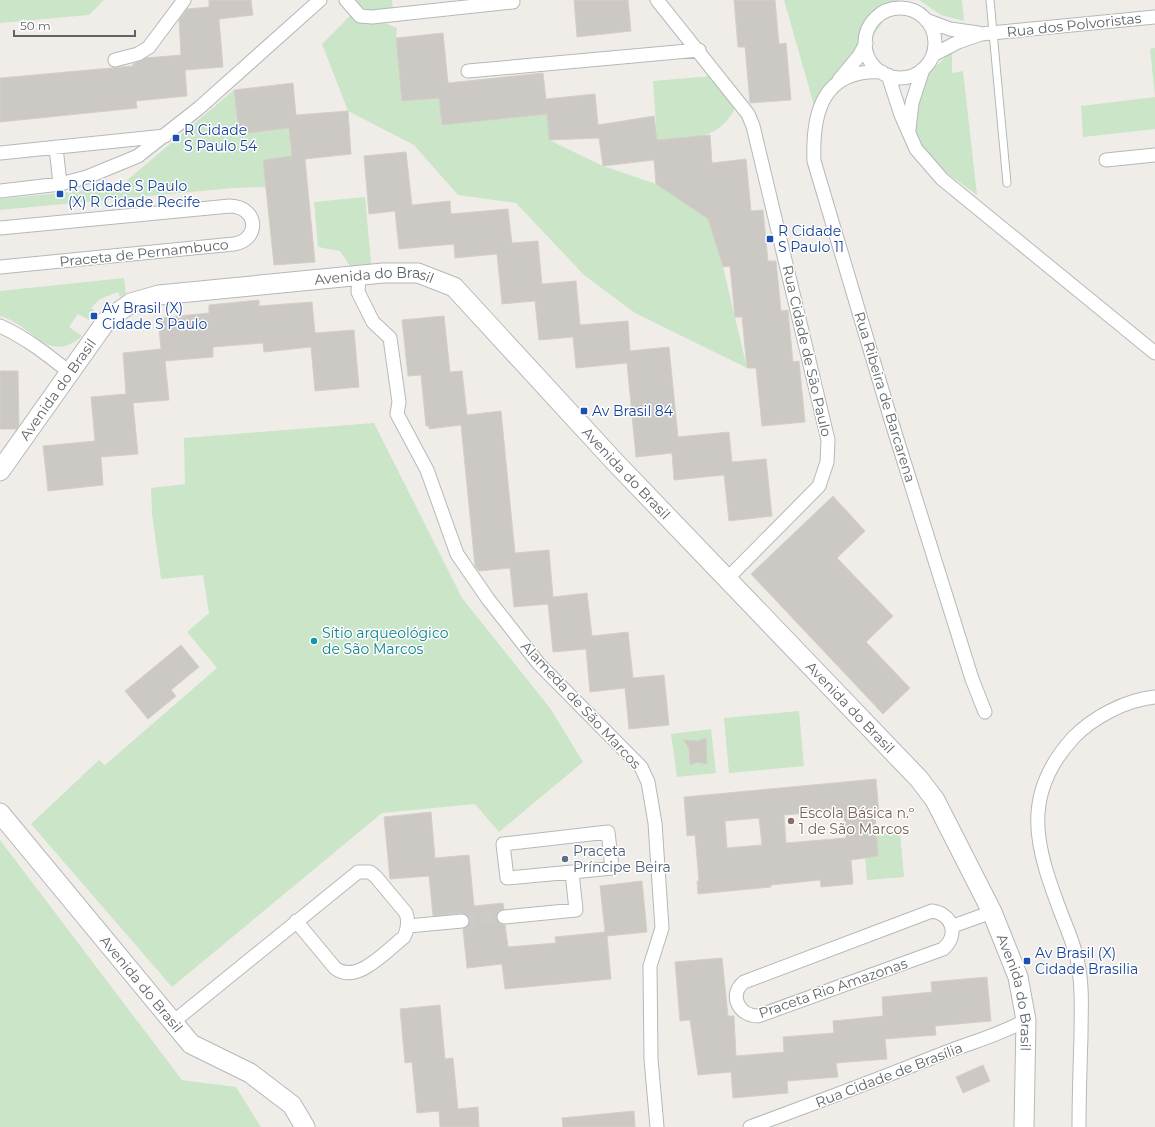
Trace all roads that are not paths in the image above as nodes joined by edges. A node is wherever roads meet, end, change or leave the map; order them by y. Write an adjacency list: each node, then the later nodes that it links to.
1 (184, 0): 16 (street)
2 (320, 0): 22 (street)
3 (346, 0): 8 (street)
4 (658, 0): 14 (street, Rua Cidade de São Paulo)
5 (884, 0): 11 (street)
6 (909, 0): 9 (street)
7 (990, 0): 12 (lane, Rua dos Polvoristas)
8 (513, 2)
9 (922, 16): 11 (street); 12 (street, Rua dos Polvoristas); 15 (street)
10 (1155, 17): 12 (street, Rua dos Polvoristas)
11 (875, 19): 13 (street)
12 (987, 33): 15 (street, Rua dos Polvoristas); 27 (lane, Rua dos Polvoristas)
13 (866, 43): 19 (street); 20 (street, Rua Ribeira de Barcarena)
14 (699, 50): 18 (street); 37 (street, Rua Cidade de São Paulo)
15 (933, 55): 17 (street)
16 (115, 60)
17 (923, 69): 19 (street); 21 (street)
18 (468, 72)
19 (885, 74): 20 (street, Rua Ribeira de Barcarena); 21 (street)
20 (837, 83): 39 (street, Rua Ribeira de Barcarena)
21 (909, 133): 34 (street)
22 (165, 136): 23 (street); 28 (street)
23 (56, 147): 24 (street); 28 (street)
24 (0, 153)
25 (1155, 155): 26 (street)
26 (1106, 160)
27 (1008, 183)
28 (60, 184): 29 (street)
29 (0, 191)
30 (0, 228): 31 (street, Praceta de Pernambuco)
31 (0, 267)
32 (359, 275): 35 (street, Avenida do Brasil); 37 (street, Avenida do Brasil); 51 (street, Alameda de São Marcos)
33 (0, 326): 35 (street)
34 (1155, 353)
35 (69, 372): 36 (street, Avenida do Brasil)
36 (0, 471)
37 (727, 579): 42 (street, Avenida do Brasil)
38 (1155, 697): 54 (street)
39 (985, 712)
40 (0, 813): 49 (street, Avenida do Brasil)
41 (572, 872): 41 (street); 43 (street)
42 (992, 912): 47 (street); 48 (street, Avenida do Brasil)
43 (504, 917)
44 (296, 921): 46 (street); 46 (street); 49 (street)
45 (462, 921): 46 (street)
46 (408, 926)
47 (952, 926): 47 (street, Praceta Rio Amazonas)
48 (1026, 1020): 52 (street, Rua Cidade de Brasília); 53 (street, Avenida do Brasil)
49 (173, 1022): 50 (street, Avenida do Brasil)
50 (305, 1127)
51 (657, 1127)
52 (750, 1127)
53 (1024, 1127)
54 (1079, 1127)

